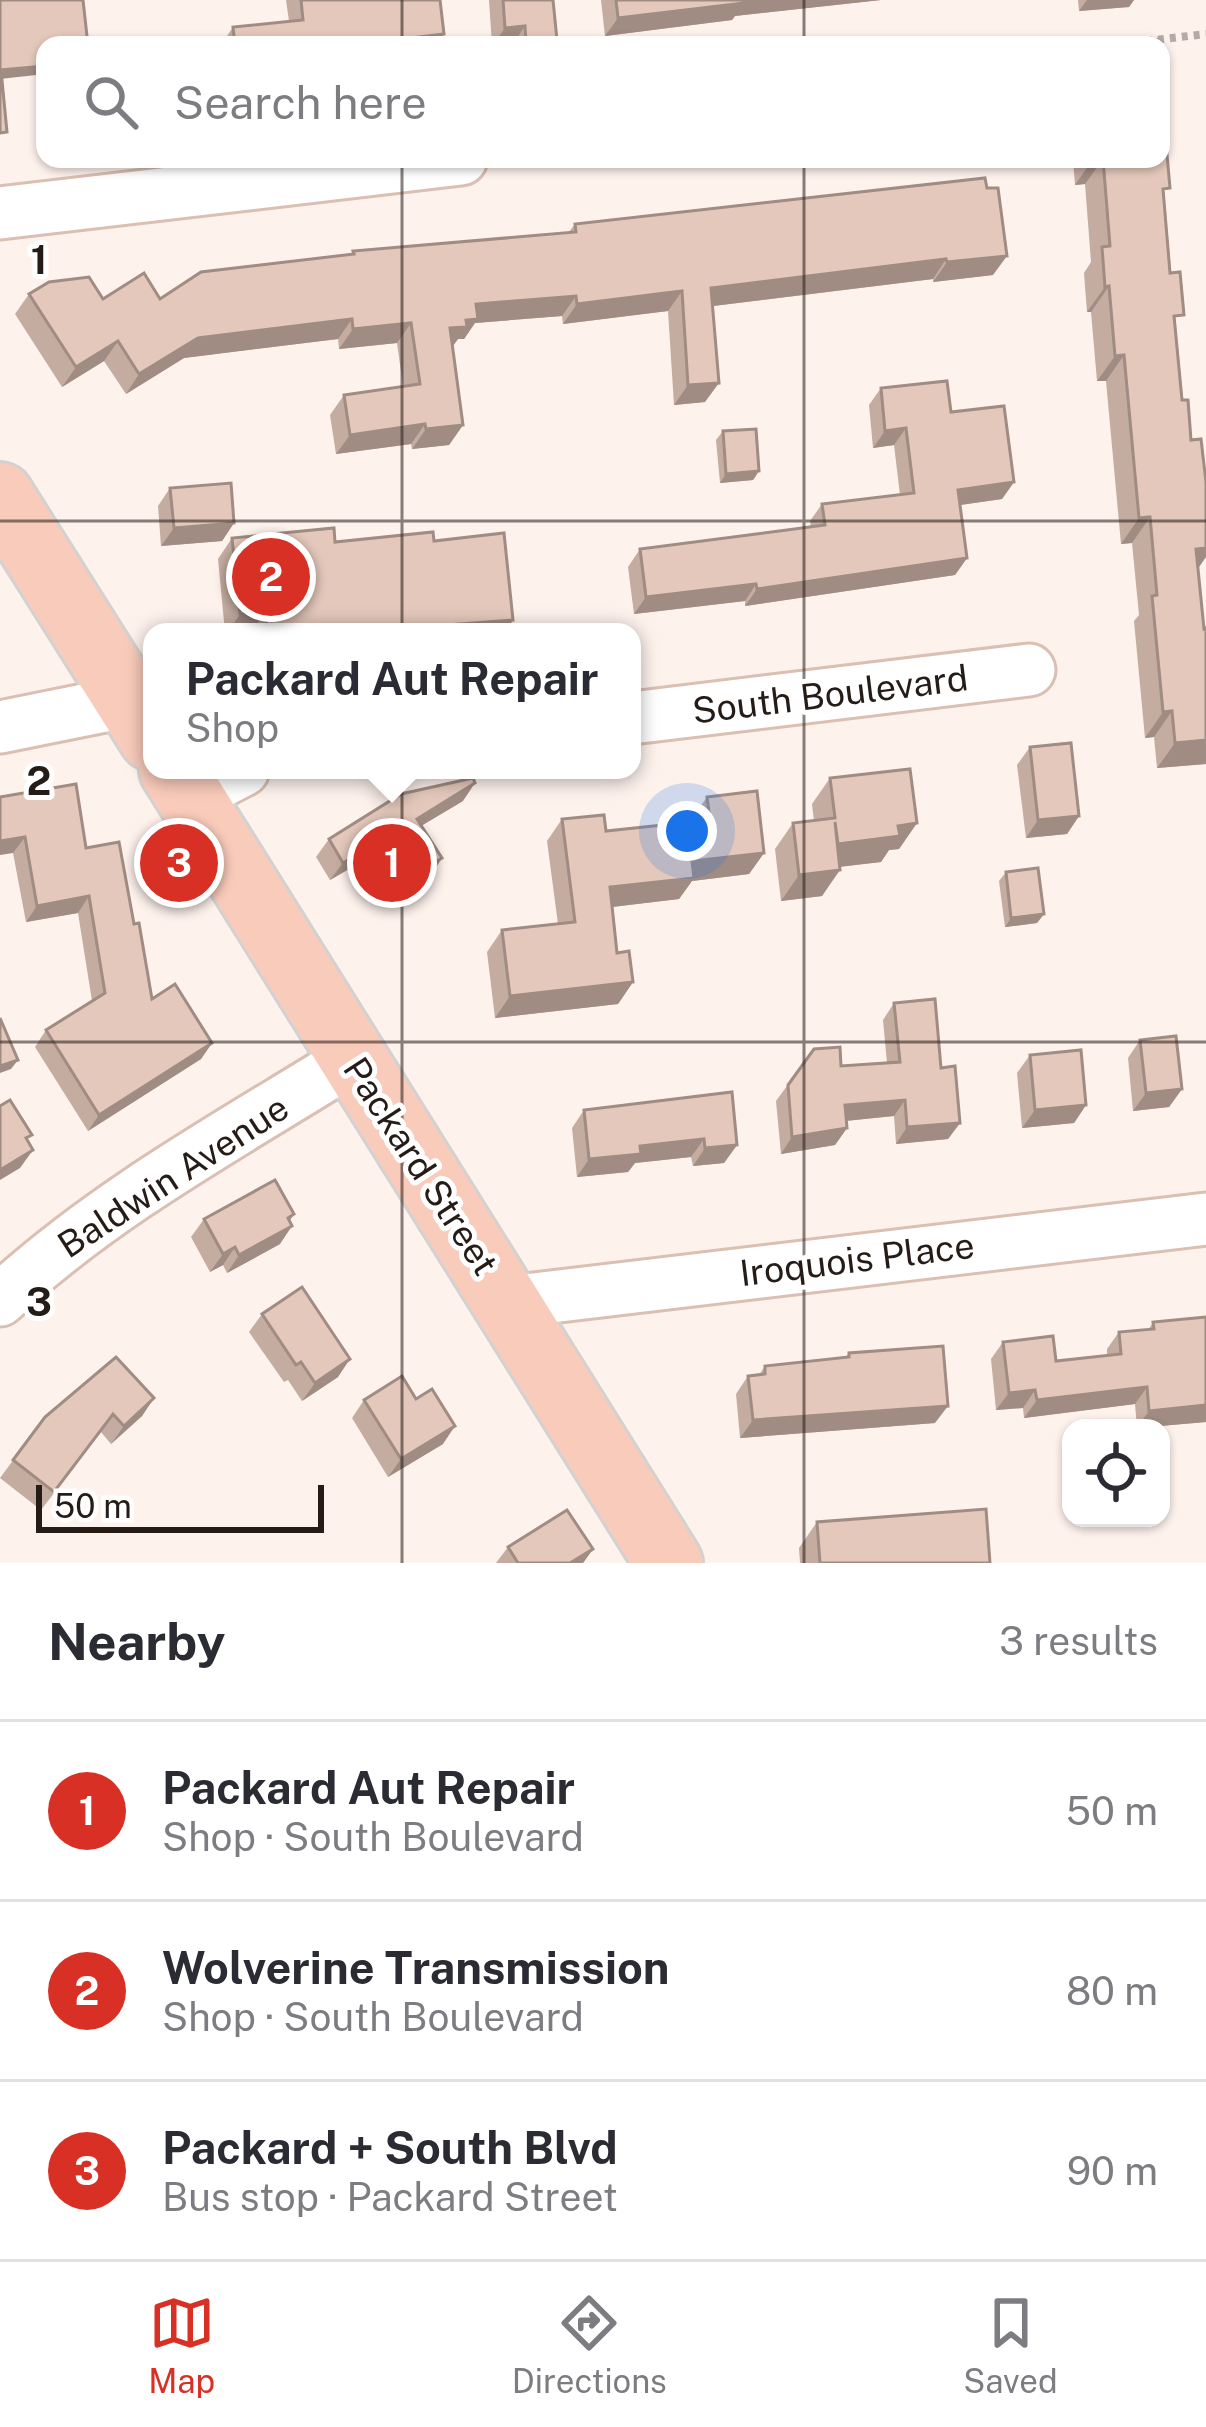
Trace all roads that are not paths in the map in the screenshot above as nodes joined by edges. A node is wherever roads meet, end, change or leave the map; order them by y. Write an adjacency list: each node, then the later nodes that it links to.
1 (384, 168): 2 (street)
2 (0, 213)
3 (0, 496): 6 (main road)
4 (1029, 670): 5 (street, South Boulevard)
5 (641, 717)
6 (141, 719): 7 (street)
7 (0, 727)
8 (202, 779): 9 (main road, Packard Street)
9 (352, 1059): 11 (street, Baldwin Avenue); 12 (main road, Packard Street)
10 (1206, 1219): 12 (street, Iroquois Place)
11 (0, 1300)
12 (508, 1302): 13 (main road, Packard Street)
13 (669, 1563)

